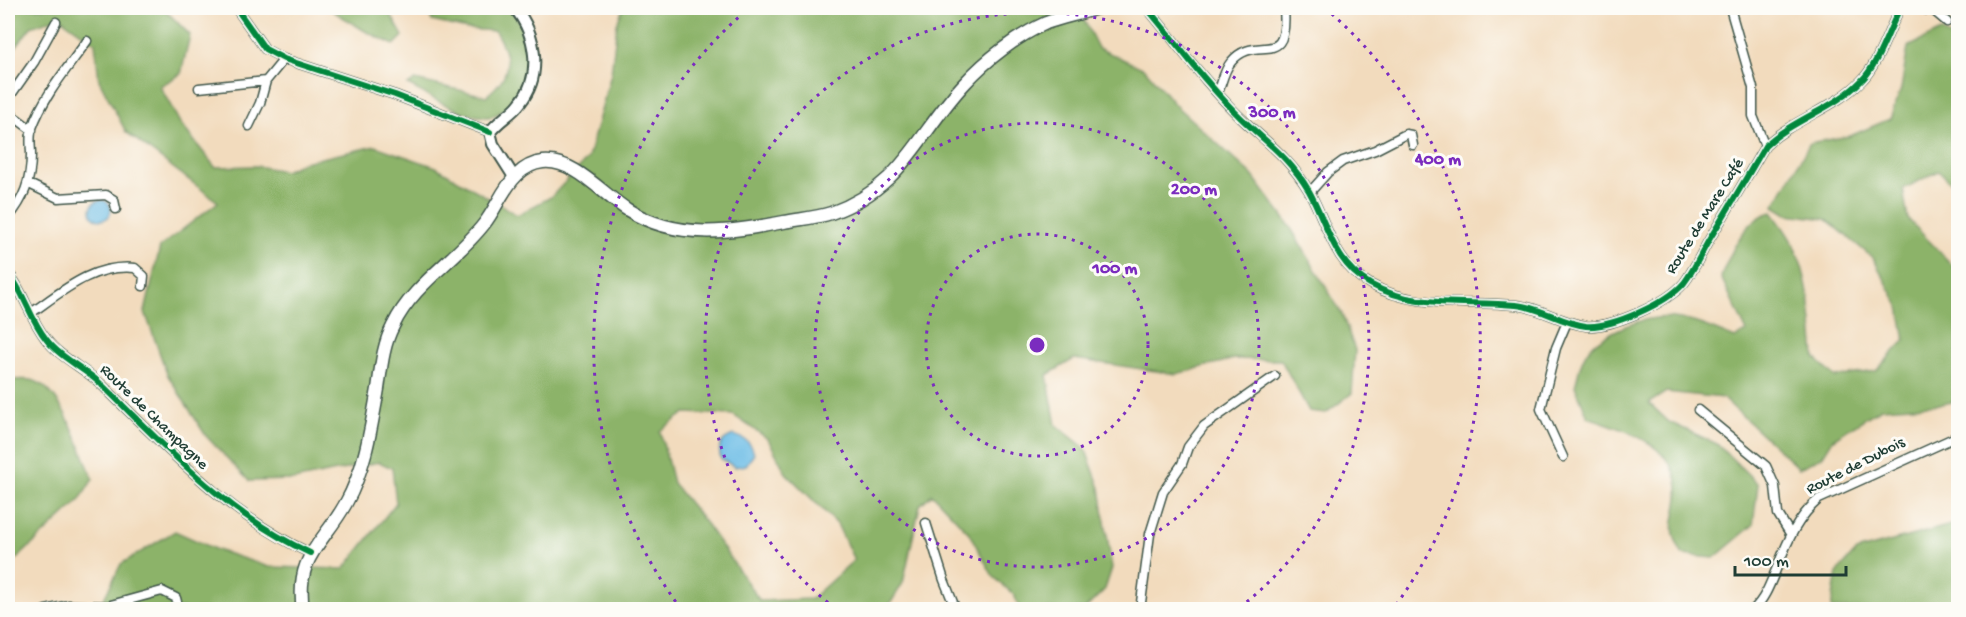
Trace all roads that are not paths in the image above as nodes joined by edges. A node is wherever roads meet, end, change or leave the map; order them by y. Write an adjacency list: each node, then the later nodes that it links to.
1 (236, 8): 12 (street)
2 (515, 8): 18 (street)
3 (1097, 8): 21 (main road)
4 (1147, 8): 15 (street, Route de Mare Café)
5 (1284, 8): 15 (street)
6 (1730, 8): 20 (street)
7 (1900, 8): 20 (street, Route de Mare Café)
8 (1914, 8): 10 (street)
9 (56, 22): 17 (street)
10 (1947, 22)
11 (87, 41): 17 (street)
12 (284, 59): 13 (street); 18 (street)
13 (266, 81): 14 (street); 16 (street)
14 (199, 88)
15 (1218, 93): 23 (street, Route de Mare Café)
16 (249, 126)
17 (32, 130): 22 (street)
18 (490, 132): 21 (street)
19 (1413, 145): 23 (street)
20 (1766, 146): 29 (street, Route de Mare Café)
21 (514, 177): 36 (main road)
22 (29, 184): 24 (street); 25 (street)
23 (1310, 192): 29 (street, Route de Mare Café)
24 (116, 209)
25 (8, 218)
26 (8, 272): 28 (street, Route de Champagne)
27 (143, 286): 28 (street)
28 (31, 313): 36 (street, Route de Champagne)
29 (1567, 322): 33 (street)
30 (1275, 376): 41 (street)
31 (1698, 410): 35 (street)
32 (1959, 436): 35 (street, Route de Dubois)
33 (1563, 457)
34 (926, 523): 40 (street)
35 (1791, 535): 42 (street, Route de Dubois)
36 (310, 553): 39 (main road)
37 (45, 609): 38 (street)
38 (179, 609)
39 (303, 609)
40 (956, 609)
41 (1140, 609)
42 (1753, 609)

